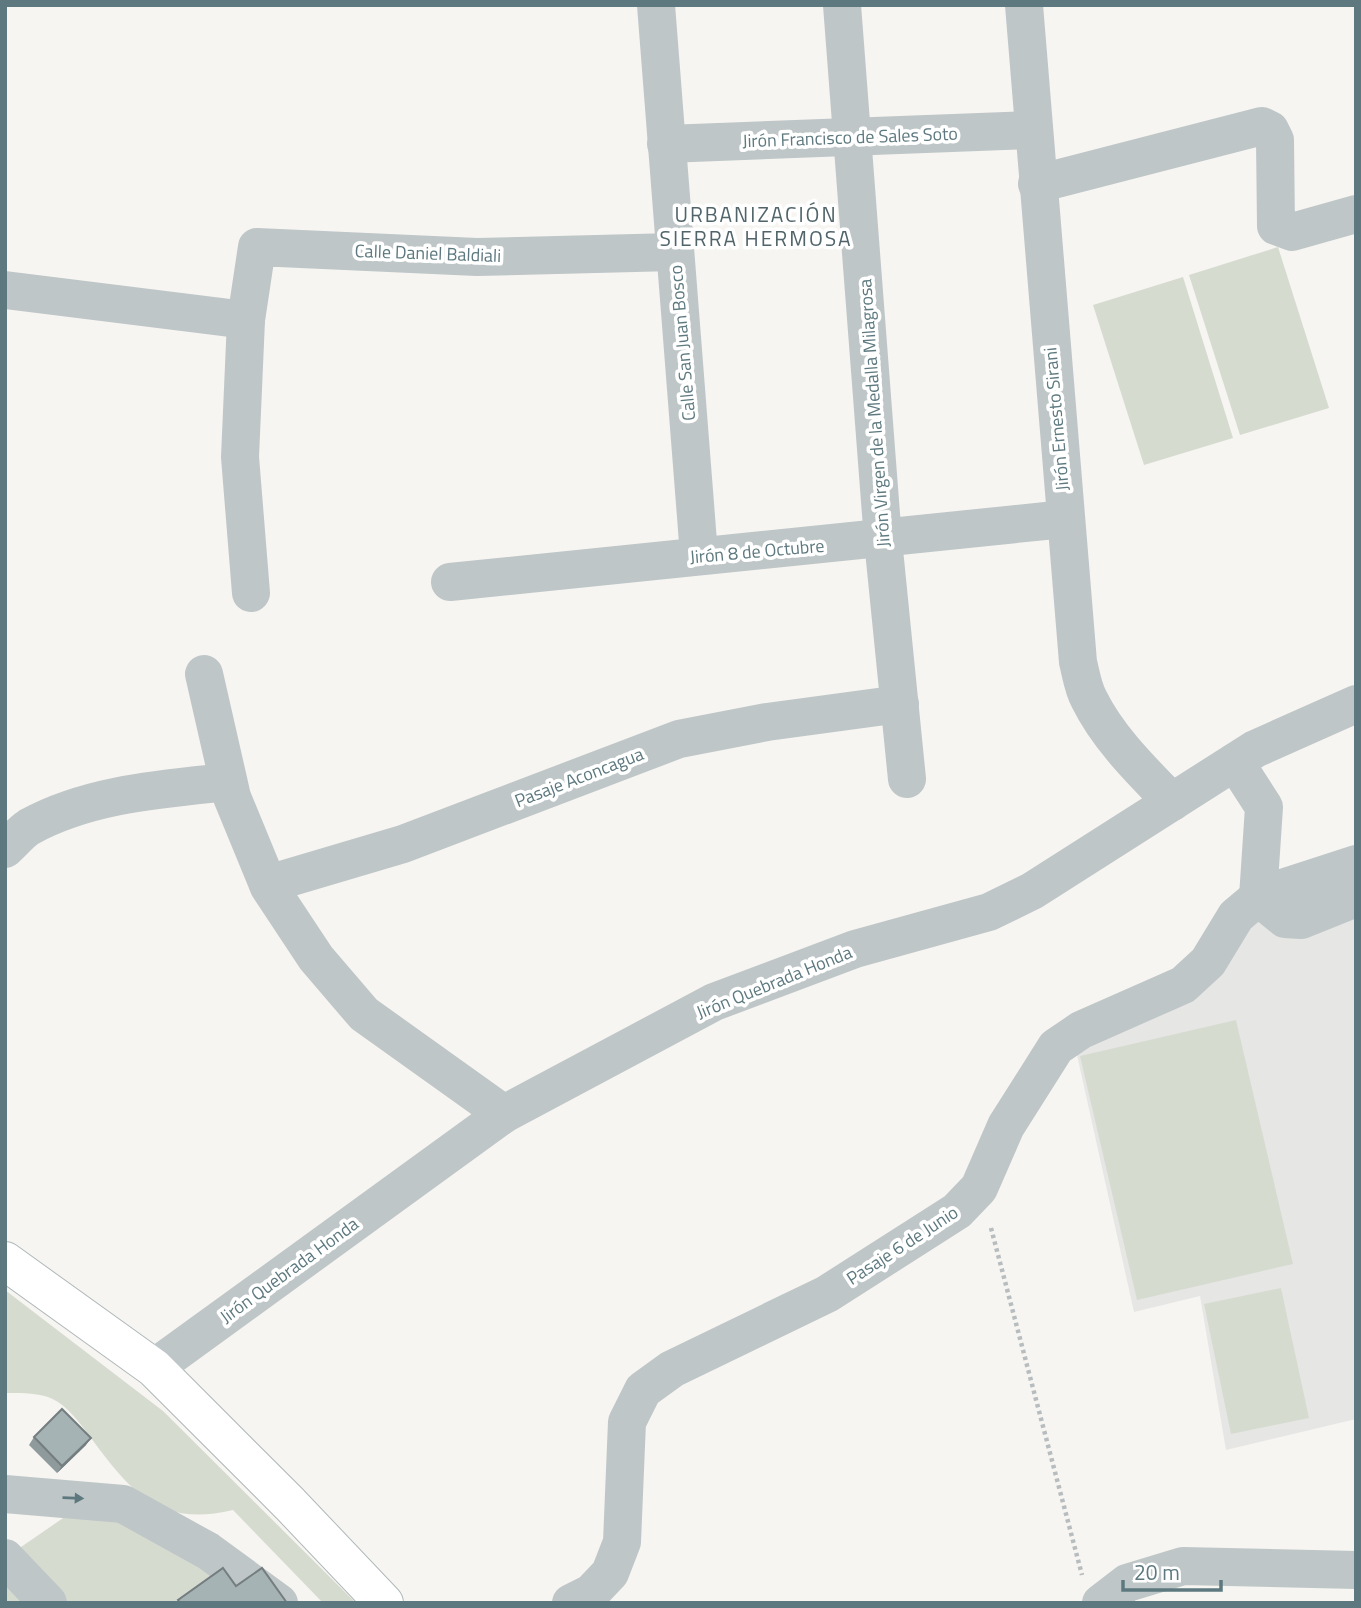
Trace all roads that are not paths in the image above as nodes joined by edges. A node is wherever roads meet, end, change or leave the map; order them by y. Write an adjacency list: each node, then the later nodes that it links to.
1 (656, 5): 6 (street, Calle San Juan Bosco)
2 (842, 5): 5 (street, Jirón Virgen de la Medalla Milagrosa)
3 (1024, 5): 4 (street, Jirón Ernesto Sirani)
4 (1034, 130): 5 (street, Jirón Francisco de Sales Soto); 7 (street, Jirón Ernesto Sirani)
5 (853, 137): 6 (street, Jirón Francisco de Sales Soto); 13 (street, Jirón Virgen de la Medalla Milagrosa)
6 (666, 144): 9 (street, Calle San Juan Bosco)
7 (1037, 184): 8 (street); 12 (street, Jirón Ernesto Sirani)
8 (1356, 214)
9 (674, 252): 11 (street, Calle Daniel Baldiali); 14 (street, Calle San Juan Bosco)
10 (5, 290): 11 (street)
11 (246, 320): 16 (street, Calle Daniel Baldiali)
12 (1065, 519): 13 (street, Jirón 8 de Octubre); 23 (street, Jirón Ernesto Sirani)
13 (883, 540): 14 (street, Jirón 8 de Octubre); 18 (street, Jirón Virgen de la Medalla Milagrosa)
14 (699, 555): 15 (street, Jirón 8 de Octubre)
15 (450, 582)
16 (251, 593)
17 (204, 674): 22 (street)
18 (900, 704): 21 (street, Jirón Virgen de la Medalla Milagrosa); 26 (street, Pasaje Aconcagua)
19 (1356, 704): 20 (street, Jirón Quebrada Honda)
20 (1235, 762): 23 (street, Jirón Quebrada Honda); 27 (street)
21 (907, 779)
22 (228, 782): 24 (street); 26 (street)
23 (1172, 802): 29 (street, Jirón Quebrada Honda)
24 (5, 849)
25 (1356, 864): 27 (street, Pasaje 6 de Junio)
26 (268, 884): 29 (street)
27 (1258, 897): 28 (street); 39 (street, Pasaje 6 de Junio)
28 (1356, 898)
29 (504, 1114): 31 (street, Jirón Quebrada Honda)
30 (5, 1261): 31 (main road)
31 (154, 1368): 38 (main road)
32 (5, 1493): 37 (street, one-way to 37)
33 (5, 1558): 36 (street)
34 (1356, 1570): 35 (street)
35 (1092, 1589)
36 (48, 1603)
37 (279, 1603)
38 (384, 1603)
39 (571, 1603)

